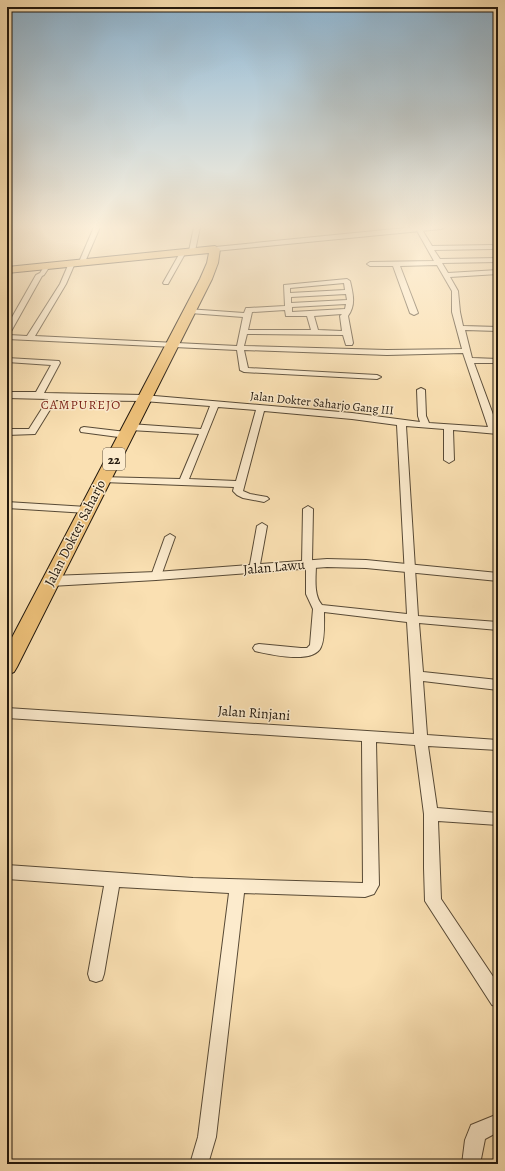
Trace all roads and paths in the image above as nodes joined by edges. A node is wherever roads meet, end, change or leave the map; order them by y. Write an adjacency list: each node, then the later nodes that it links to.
1 (35, 282): 21 (street)
2 (65, 282): 24 (street)
3 (205, 282): 12 (highway, Jalan Dokter Saharjo / 22)
4 (337, 282): 9 (street)
5 (347, 282): 8 (street)
6 (402, 282): 14 (street)
7 (450, 282): 17 (street)
8 (349, 292): 9 (street); 10 (street)
9 (287, 295): 11 (street)
10 (350, 302): 11 (street); 13 (street)
11 (288, 306): 15 (street); 16 (street)
12 (190, 311): 16 (street); 26 (highway, Jalan Dokter Saharjo / 22)
13 (348, 311): 15 (street); 22 (street)
14 (414, 313)
15 (310, 314): 20 (street)
16 (247, 315): 19 (street)
17 (462, 328): 18 (street); 28 (street)
18 (498, 329)
19 (243, 332): 20 (street); 27 (street)
20 (315, 332): 22 (street)
21 (7, 333)
22 (346, 333): 25 (street)
23 (7, 337): 24 (street)
24 (29, 338): 26 (street)
25 (349, 343)
26 (172, 344): 27 (street); 37 (highway, Jalan Dokter Saharjo / 22)
27 (240, 348): 28 (street); 32 (street)
28 (467, 351): 30 (street)
29 (7, 360): 34 (street)
30 (469, 360): 31 (street); 44 (street)
31 (498, 361)
32 (377, 377)
33 (421, 390): 41 (street)
34 (39, 395): 35 (street, Jalan Dokter Saharjo Gang III); 36 (street, Jalan Dokter Saharjo Gang III)
35 (7, 396)
36 (53, 397): 37 (street, Jalan Dokter Saharjo Gang III); 46 (street)
37 (143, 398): 38 (street, Jalan Dokter Saharjo Gang III); 45 (highway, Jalan Dokter Saharjo / 22)
38 (215, 404): 39 (street, Jalan Dokter Saharjo Gang III); 47 (street)
39 (261, 408): 40 (street, Jalan Dokter Saharjo Gang III); 51 (street)
40 (401, 423): 41 (street, Jalan Dokter Saharjo Gang III); 59 (street)
41 (426, 425): 42 (street, Jalan Dokter Saharjo Gang III)
42 (448, 427): 44 (street, Jalan Dokter Saharjo Gang III); 48 (street)
43 (84, 430): 45 (street)
44 (496, 430)
45 (128, 431): 47 (street); 49 (highway, Jalan Dokter Saharjo / 22)
46 (7, 432)
47 (204, 432): 50 (street)
48 (449, 460)
49 (104, 479): 50 (street); 55 (highway, Jalan Dokter Saharjo / 22)
50 (184, 481): 51 (street)
51 (240, 484): 52 (street)
52 (264, 499)
53 (7, 505): 55 (street)
54 (308, 508): 58 (street)
55 (87, 510): 63 (highway, Jalan Dokter Saharjo / 22)
56 (262, 526): 60 (street)
57 (170, 537): 61 (street)
58 (309, 564): 59 (street, Jalan Lawu); 60 (street, Jalan Lawu); 64 (street)
59 (409, 567): 62 (street, Jalan Lawu); 65 (street)
60 (254, 570): 61 (street, Jalan Lawu)
61 (156, 576): 63 (street, Jalan Lawu)
62 (498, 577)
63 (50, 581): 68 (highway, Jalan Dokter Saharjo / 22)
64 (320, 608): 65 (street); 67 (street)
65 (413, 619): 66 (street); 69 (street)
66 (498, 626)
67 (259, 648)
68 (7, 667)
69 (416, 676): 70 (street); 73 (street)
70 (498, 685)
71 (7, 713): 72 (street, Jalan Rinjani)
72 (369, 737): 73 (street, Jalan Rinjani); 79 (street)
73 (421, 740): 74 (street, Jalan Rinjani); 75 (street)
74 (498, 745)
75 (431, 814): 76 (street); 81 (street)
76 (498, 819)
77 (7, 872): 78 (street)
78 (113, 879): 79 (street); 80 (street)
79 (237, 886): 83 (street)
80 (96, 974)
81 (498, 999)
82 (498, 1123): 84 (street)
83 (199, 1164)
84 (471, 1164)

